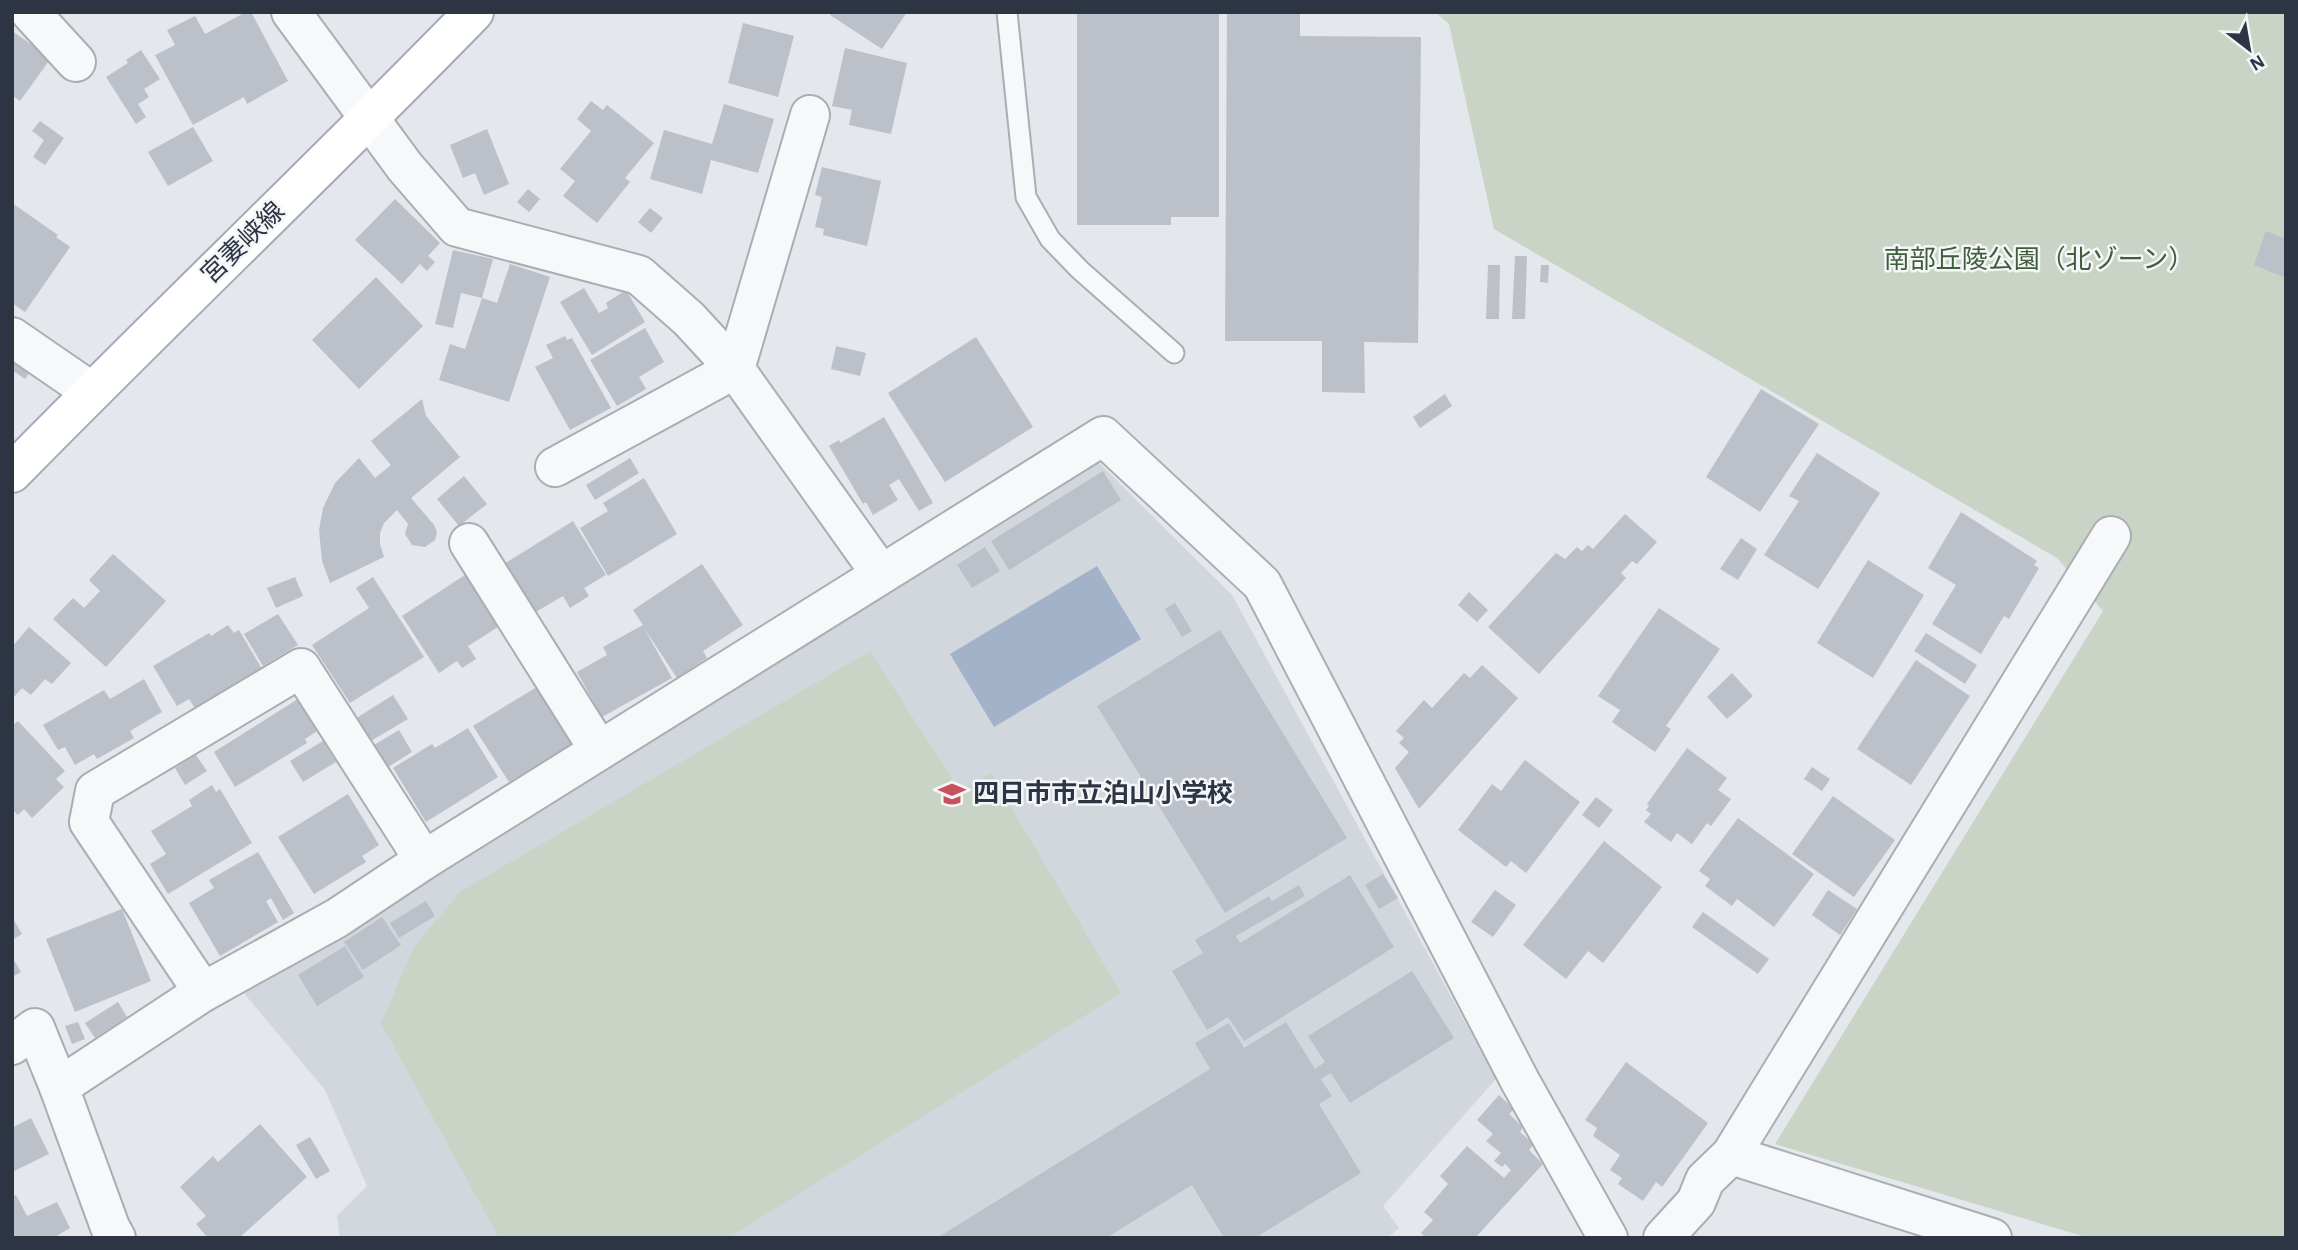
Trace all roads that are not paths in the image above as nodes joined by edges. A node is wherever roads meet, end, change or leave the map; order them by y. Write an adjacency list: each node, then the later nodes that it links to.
1 (30, 12): 5 (street)
2 (291, 12): 7 (street)
3 (474, 12): 7 (main road, 宮妻峡線)
4 (1007, 12): 9 (lane)
5 (76, 62)
6 (810, 115): 10 (street)
7 (369, 120): 10 (street); 11 (main road, 宮妻峡線)
8 (12, 337): 11 (street)
9 (1174, 353)
10 (735, 369): 12 (street); 16 (street)
11 (92, 392): 13 (main road, 宮妻峡線)
12 (555, 467)
13 (12, 473)
14 (2111, 536): 22 (street)
15 (469, 543): 17 (street)
16 (881, 575): 17 (street); 24 (street)
17 (599, 750): 18 (street)
18 (424, 860): 19 (street); 19 (street)
19 (203, 992): 21 (street)
20 (12, 1045): 21 (street)
21 (59, 1087): 23 (street)
22 (1731, 1155): 25 (street); 26 (street)
23 (116, 1238)
24 (1608, 1238)
25 (1663, 1238)
26 (1992, 1238)

